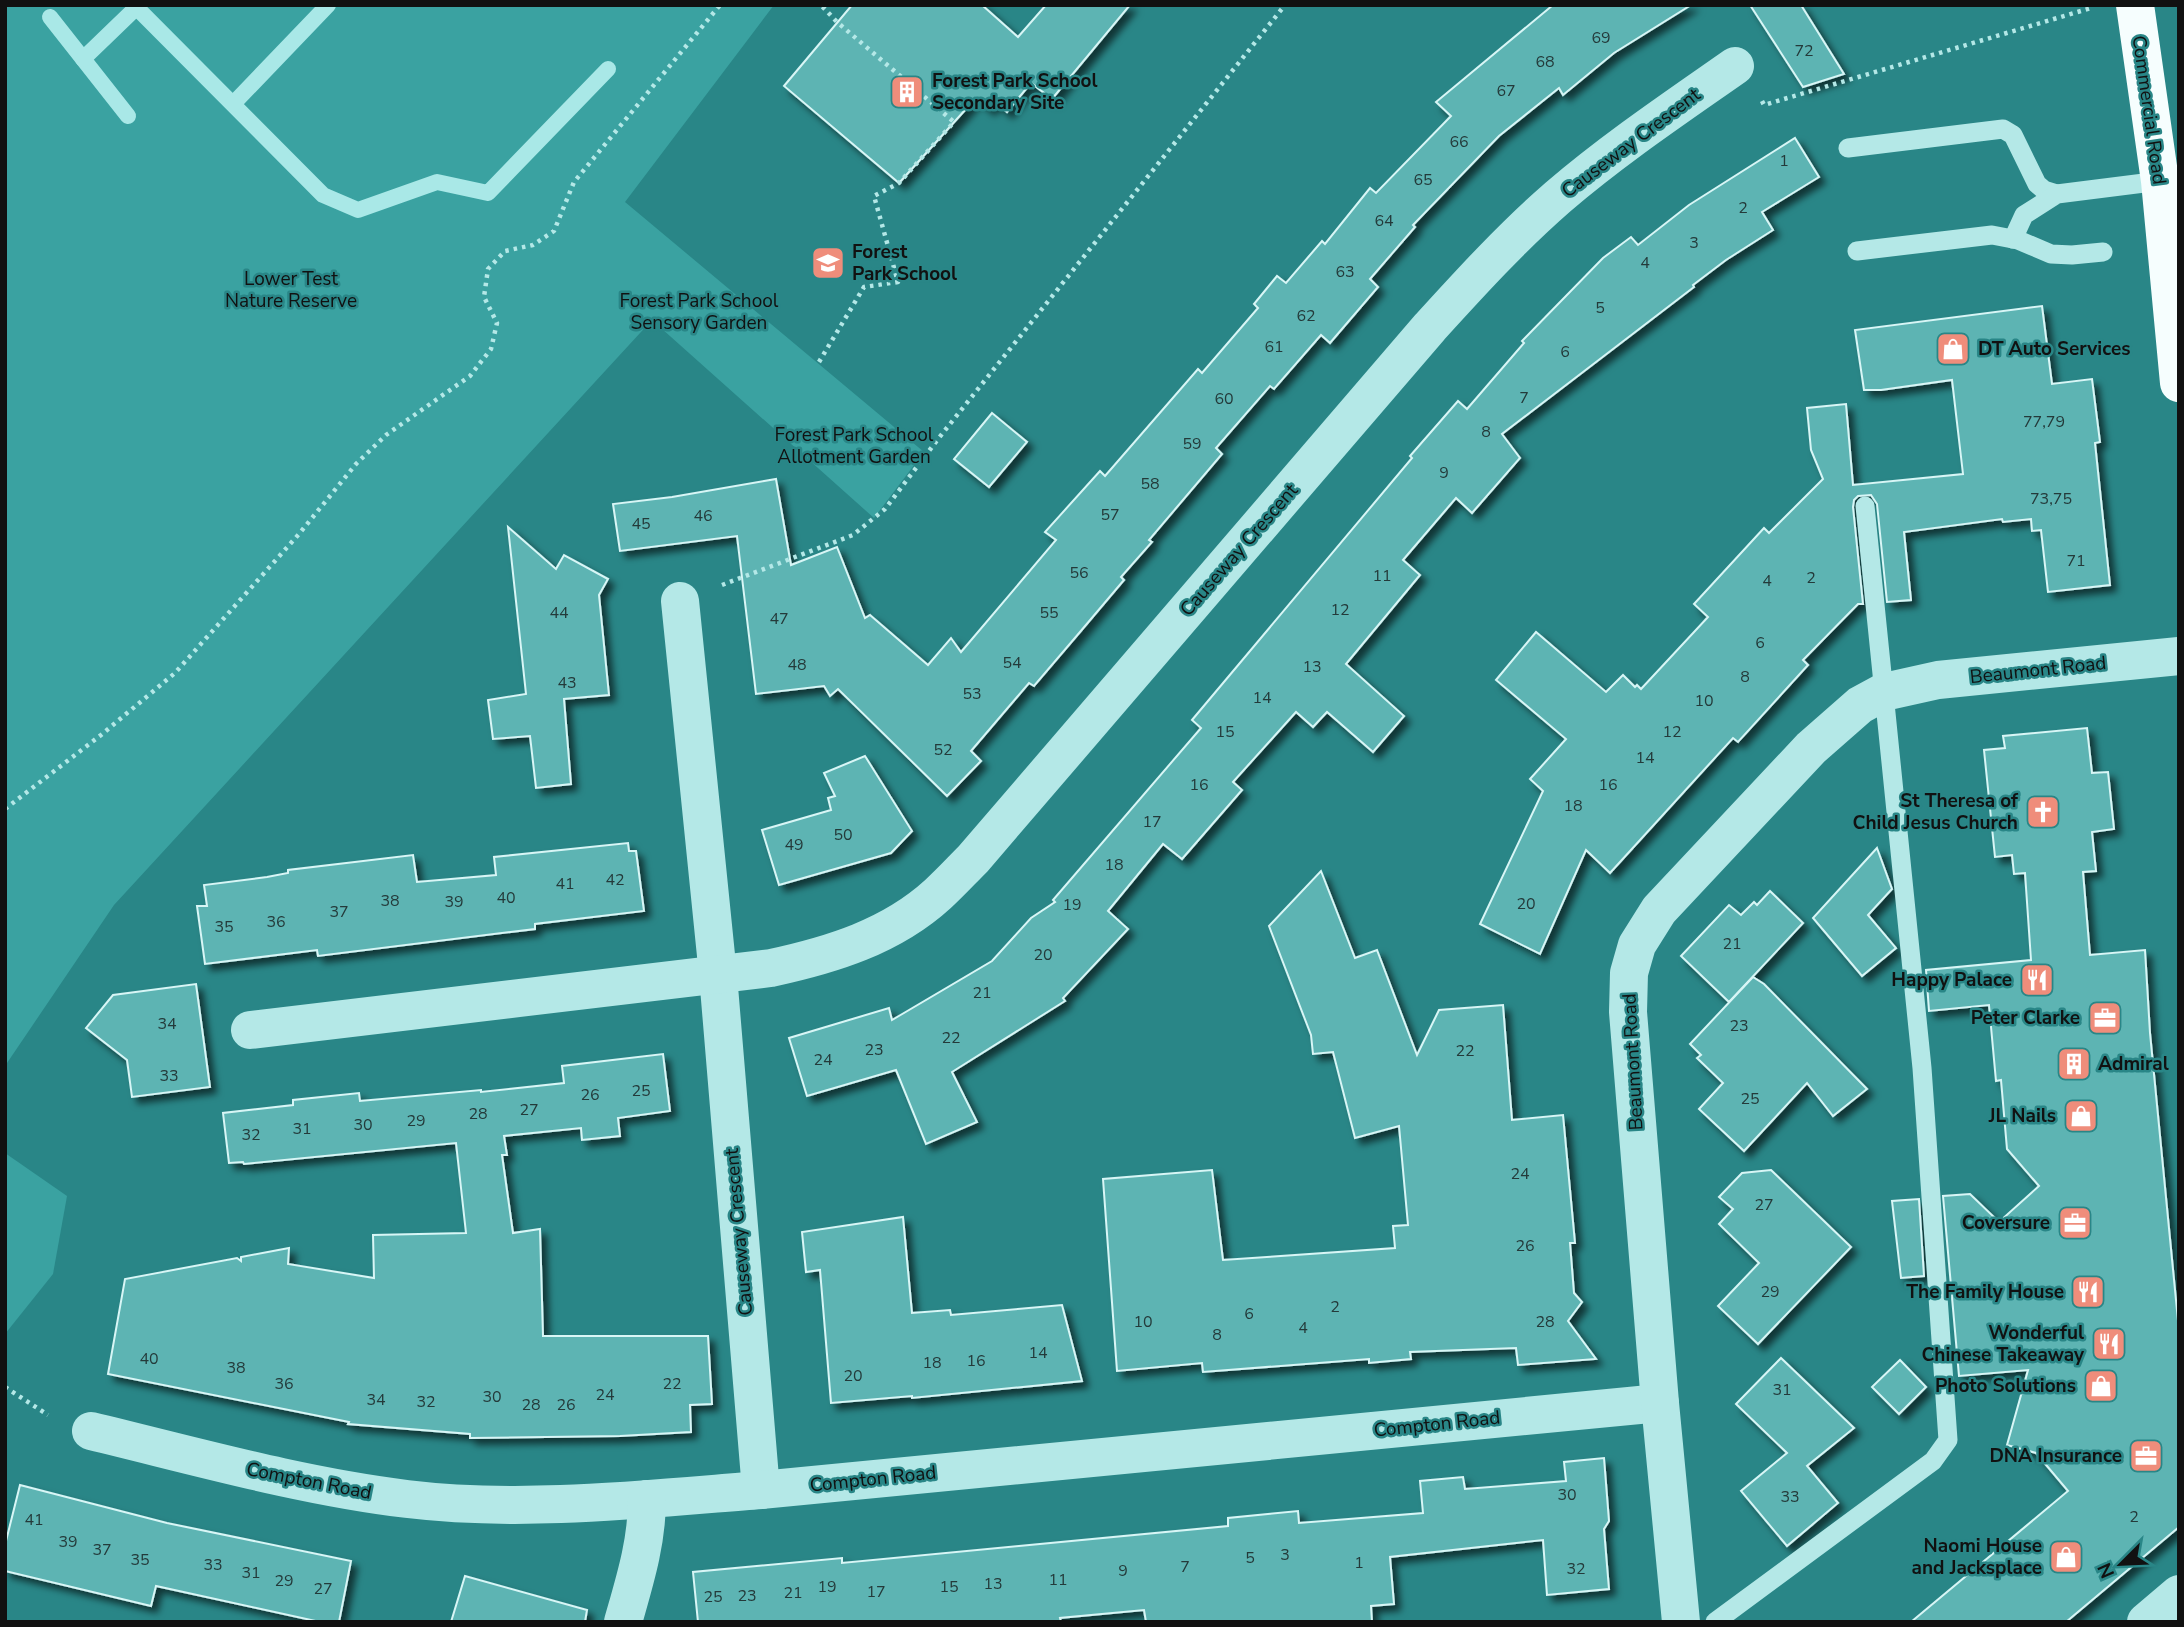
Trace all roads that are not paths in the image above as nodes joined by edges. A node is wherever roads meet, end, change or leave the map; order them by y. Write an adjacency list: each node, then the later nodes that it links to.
1 (2134, 5): 4 (main road, Commercial Road)
2 (1735, 66): 14 (street, Causeway Crescent)
3 (1848, 148): 5 (lane)
4 (2166, 192): 5 (lane); 9 (main road, Commercial Road)
5 (2057, 194): 6 (lane)
6 (2013, 239): 7 (lane); 8 (lane)
7 (1857, 251)
8 (2103, 252)
9 (2179, 383)
10 (1865, 506): 13 (lane)
11 (680, 601): 14 (street, Causeway Crescent)
12 (2179, 656): 13 (street, Beaumont Road)
13 (1884, 692): 16 (street, Beaumont Road); 22 (lane)
14 (718, 975): 15 (street, Causeway Crescent); 18 (street, Causeway Crescent)
15 (250, 1030)
16 (1660, 1403): 18 (street, Compton Road); 21 (street, Beaumont Road)
17 (91, 1431): 19 (street, Compton Road)
18 (761, 1490): 19 (street, Compton Road)
19 (647, 1499): 20 (street)
20 (623, 1622)
21 (1681, 1622)
22 (1715, 1622)

